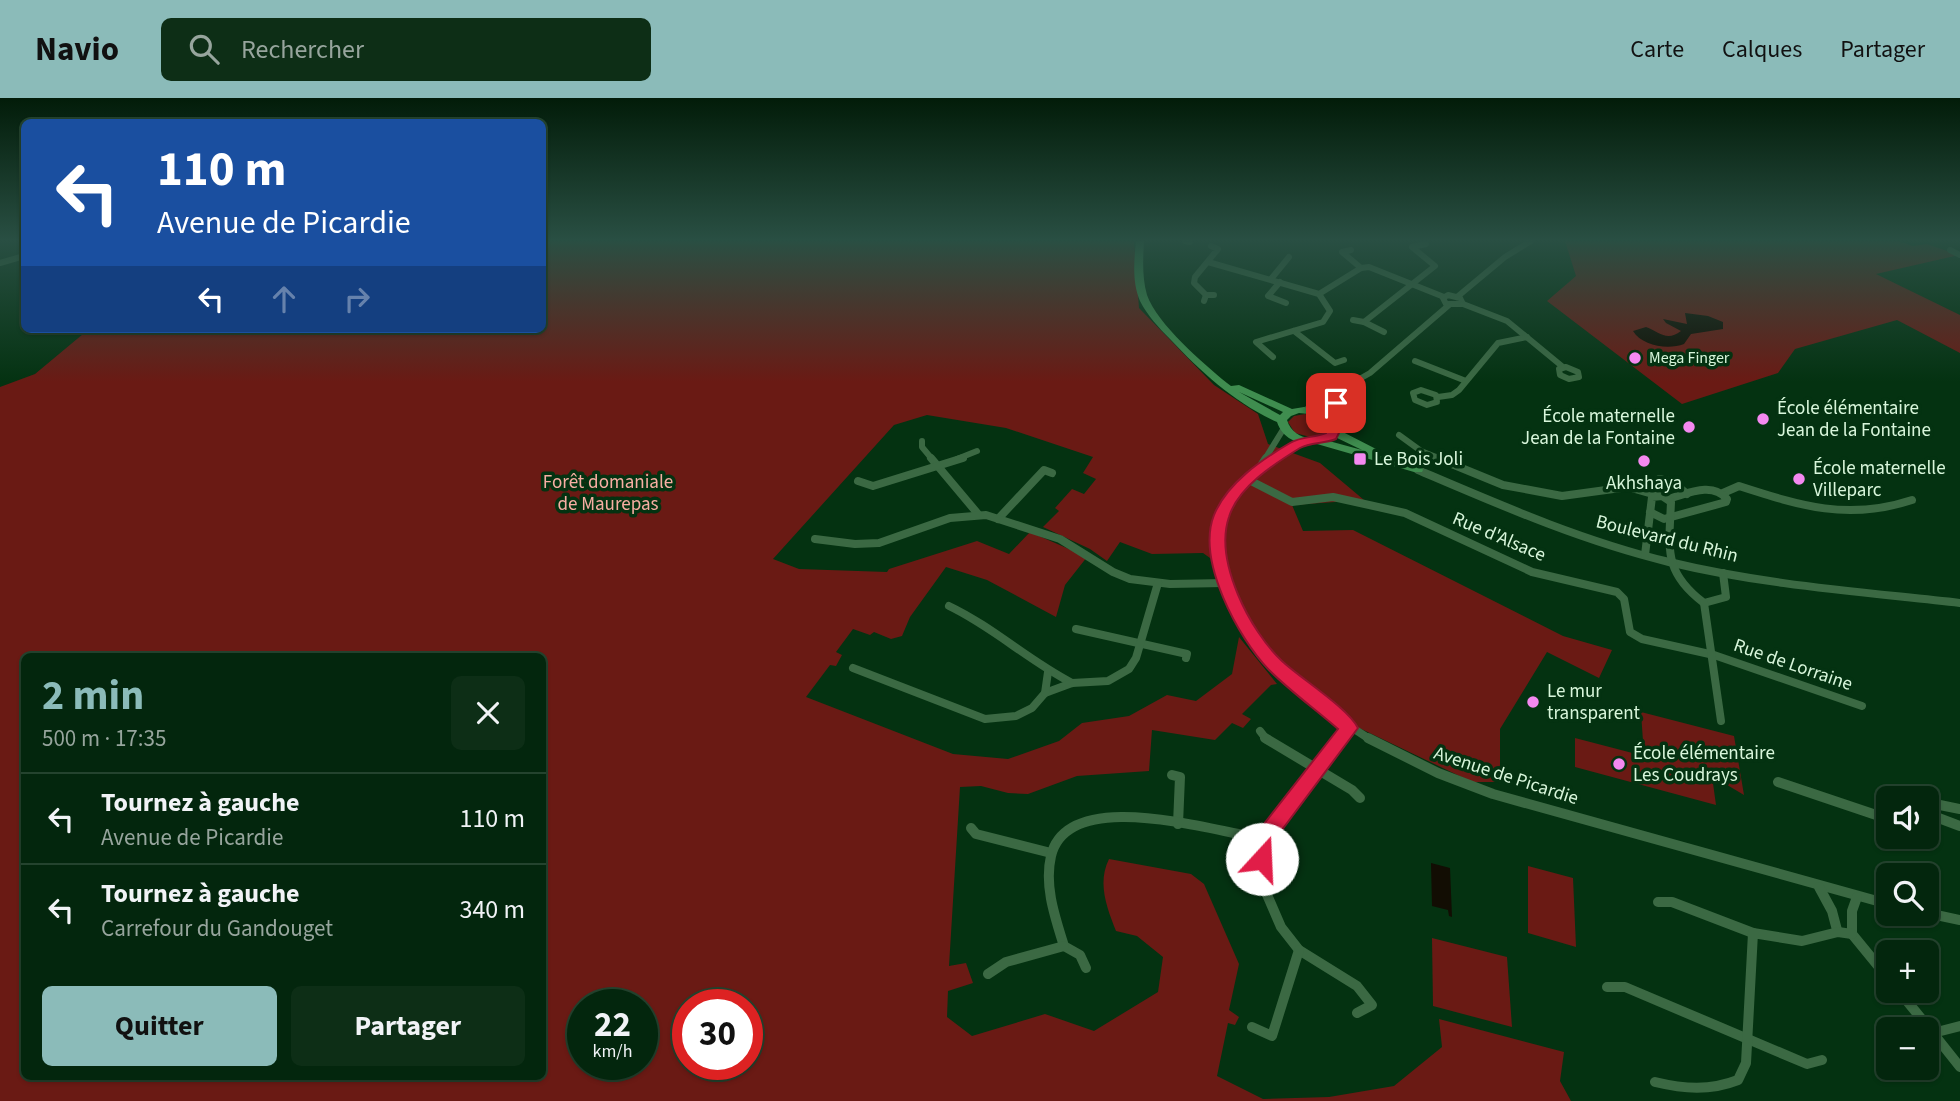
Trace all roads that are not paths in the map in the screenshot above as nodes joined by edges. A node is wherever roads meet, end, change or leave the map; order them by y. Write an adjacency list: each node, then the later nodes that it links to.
1 (1142, 288): 21 (street)
2 (1197, 288): 10 (street)
3 (1275, 288): 13 (street)
4 (1299, 288): 9 (street)
5 (1329, 288): 9 (street)
6 (1409, 288): 17 (street)
7 (1423, 288): 11 (street)
8 (1468, 288): 12 (street)
9 (1319, 294): 18 (street)
10 (1214, 295)
11 (1444, 297): 12 (street); 15 (street)
12 (1457, 297): 14 (street)
13 (1286, 303)
14 (1463, 304): 15 (street); 20 (street)
15 (1449, 305): 26 (street)
16 (1353, 320): 17 (street)
17 (1364, 322): 19 (street)
18 (1294, 331): 22 (street); 23 (street)
19 (1384, 332)
20 (1527, 337): 25 (street); 27 (street)
21 (1192, 357): 30 (street); 32 (street)
22 (1273, 357)
23 (1344, 360)
24 (1415, 361): 27 (street)
25 (1563, 368)
26 (1370, 373): 29 (street); 31 (street)
27 (1466, 381): 28 (street)
28 (1438, 397)
29 (1305, 410): 30 (street); 31 (street)
30 (1291, 412): 32 (street)
31 (1328, 418): 33 (street)
32 (1283, 424): 36 (street); 40 (street, Avenue de Picardie)
33 (1334, 432): 37 (street); 41 (street, Boulevard du Rhin)
34 (1399, 435): 47 (street)
35 (922, 441): 39 (street)
36 (1305, 441): 37 (street); 40 (street, Avenue de Picardie)
37 (1319, 441): 41 (street, Boulevard du Rhin)
38 (977, 451): 39 (street)
39 (938, 466): 44 (street); 51 (street)
40 (1258, 470): 43 (street, Avenue de Picardie)
41 (1418, 470): 55 (street, Boulevard du Rhin)
42 (1052, 473): 53 (street)
43 (1247, 479): 59 (street, Avenue de Picardie); 65 (street, Rue d'Alsace)
44 (858, 481)
45 (1723, 493): 46 (street); 49 (street); 52 (street)
46 (1687, 494): 47 (street); 48 (street)
47 (1656, 495): 48 (street); 50 (street)
48 (1668, 499): 52 (street)
49 (1912, 500)
50 (1650, 512): 52 (street); 55 (street)
51 (978, 514): 53 (street); 54 (street)
52 (1671, 517): 56 (street)
53 (998, 519): 58 (street)
54 (815, 540)
55 (1646, 555): 56 (street, Boulevard du Rhin)
56 (1669, 562): 57 (street, Boulevard du Rhin); 60 (street)
57 (1723, 573): 60 (street); 61 (street, Boulevard du Rhin)
58 (1158, 583): 59 (street); 64 (street)
59 (1224, 583): 73 (street, Avenue de Picardie)
60 (1704, 603): 65 (street)
61 (1960, 603)
62 (949, 606): 68 (street)
63 (1076, 629): 64 (street)
64 (1140, 643): 66 (street); 69 (street)
65 (1714, 655): 71 (street, Rue de Lorraine); 72 (street)
66 (1185, 658)
67 (853, 668): 70 (street)
68 (1048, 672): 69 (street); 70 (street)
69 (1072, 683): 70 (street)
70 (1045, 693)
71 (1862, 706)
72 (1721, 721)
73 (1349, 728): 75 (street); 88 (street, Avenue de Picardie)
74 (1261, 731): 75 (street)
75 (1317, 769): 78 (street); 86 (street)
76 (1172, 775): 83 (street)
77 (1778, 782): 81 (street)
78 (1360, 798)
79 (1939, 804): 80 (street)
80 (1960, 809)
81 (1876, 815)
82 (1939, 818): 84 (street)
83 (1178, 824): 86 (street); 87 (street)
84 (1960, 826)
85 (971, 828): 87 (street)
86 (1267, 835): 98 (street)
87 (1051, 853): 97 (street)
88 (1819, 887): 89 (street, Avenue de Picardie); 94 (street)
89 (1857, 897): 90 (street, Avenue de Picardie); 96 (street)
90 (1876, 901)
91 (1658, 902): 95 (street)
92 (1939, 916): 93 (street)
93 (1960, 920)
94 (1837, 930): 95 (street); 96 (street)
95 (1753, 933): 109 (street)
96 (1852, 934): 99 (street)
97 (1064, 946): 100 (street); 101 (street)
98 (1299, 950): 104 (street); 107 (street)
99 (1876, 963)
100 (1086, 968)
101 (988, 974)
102 (1607, 986): 109 (street)
103 (1909, 1003): 105 (street)
104 (1357, 1013)
105 (1920, 1017)
106 (1960, 1026): 108 (street)
107 (1251, 1027)
108 (1939, 1031)
109 (1748, 1040): 111 (street); 113 (street)
110 (1939, 1040): 112 (street)
111 (1822, 1060)
112 (1960, 1066)
113 (1655, 1082)

